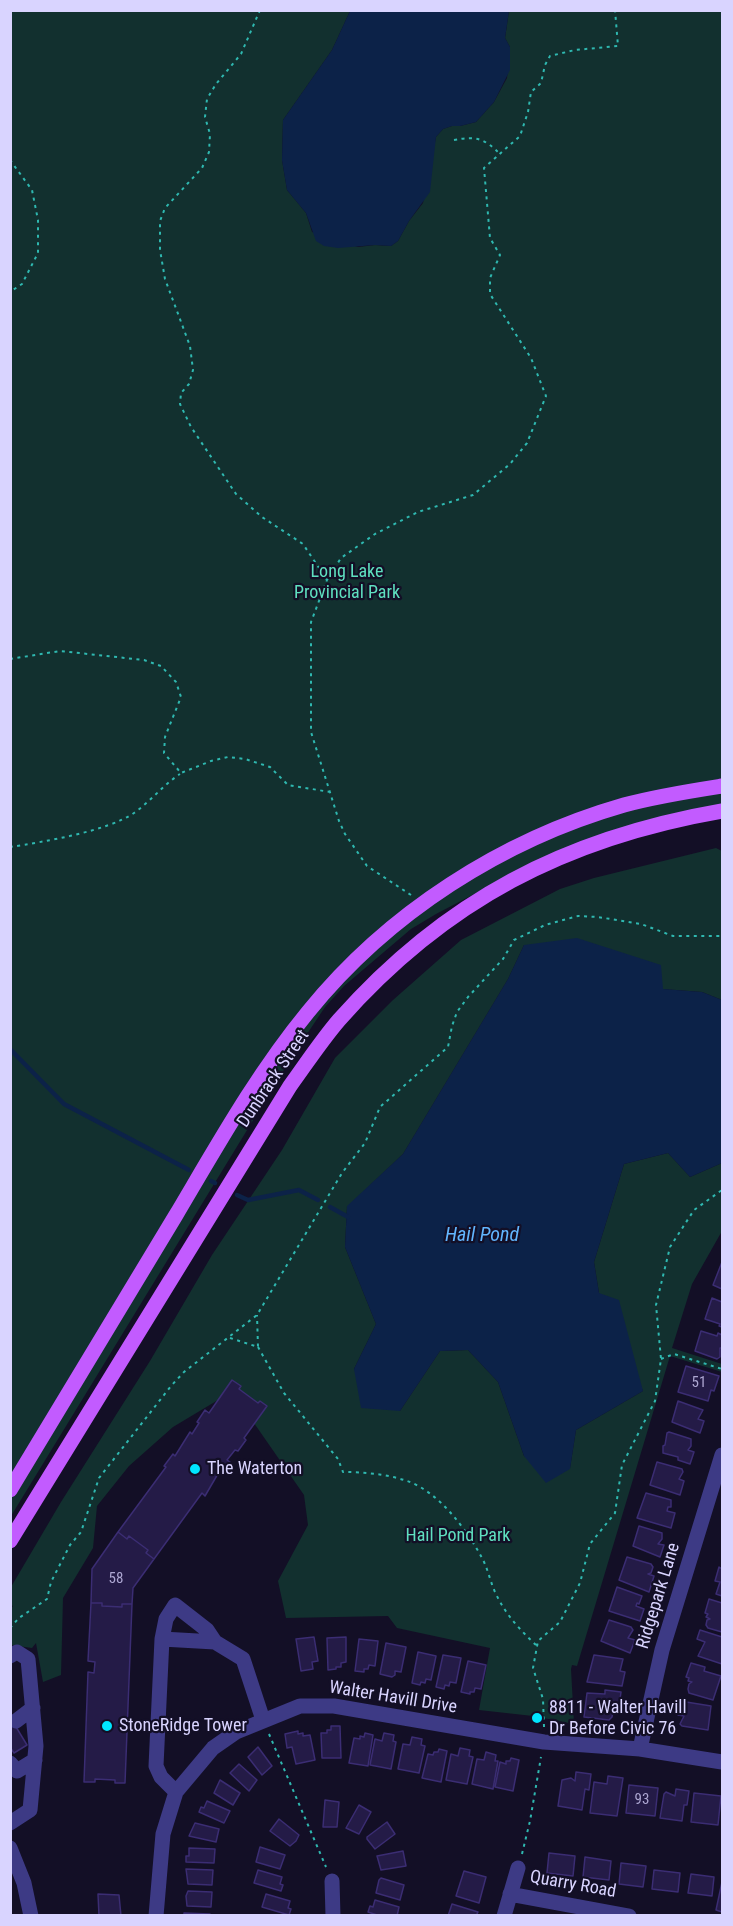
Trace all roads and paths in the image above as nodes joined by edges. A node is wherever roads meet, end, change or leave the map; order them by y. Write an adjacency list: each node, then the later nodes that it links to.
1 (260, 10): 7 (path)
2 (615, 10): 4 (path)
3 (454, 140): 4 (path)
4 (501, 155): 7 (path)
5 (10, 160): 6 (path)
6 (10, 292)
7 (327, 580): 11 (path)
8 (10, 659): 9 (path)
9 (181, 773): 11 (path); 13 (path)
10 (723, 786): 14 (main road, Dunbrack Street)
11 (330, 792): 14 (path)
12 (723, 811): 24 (main road, Dunbrack Street)
13 (10, 847)
14 (423, 904): 23 (main road, Dunbrack Street)
15 (723, 936): 17 (path)
16 (723, 1190): 20 (path)
17 (257, 1315): 18 (path); 19 (path)
18 (229, 1338): 19 (path); 25 (path)
19 (258, 1347): 28 (path)
20 (661, 1359): 21 (path); 28 (path)
21 (723, 1369)
22 (723, 1455): 34 (street, Ridgepark Lane)
23 (10, 1490)
24 (10, 1541)
25 (10, 1628)
26 (162, 1639): 27 (street); 27 (street); 38 (street)
27 (215, 1642): 31 (street)
28 (537, 1646): 33 (path)
29 (10, 1656): 30 (street)
30 (33, 1708): 32 (street); 35 (street)
31 (263, 1720): 33 (street, Walter Havill Drive); 38 (street, Walter Havill Drive); 42 (path)
32 (16, 1721)
33 (544, 1742): 34 (street, Walter Havill Drive); 41 (path)
34 (640, 1749): 36 (street, Walter Havill Drive)
35 (35, 1760): 37 (street); 39 (street)
36 (723, 1762)
37 (10, 1763)
38 (176, 1792): 45 (street, Walter Havill Drive)
39 (10, 1823)
40 (10, 1848): 44 (street)
41 (518, 1868): 43 (street)
42 (332, 1881): 46 (street)
43 (510, 1894): 47 (street); 48 (street, Quarry Road)
44 (31, 1916)
45 (156, 1916)
46 (333, 1916)
47 (504, 1916)
48 (629, 1916)

